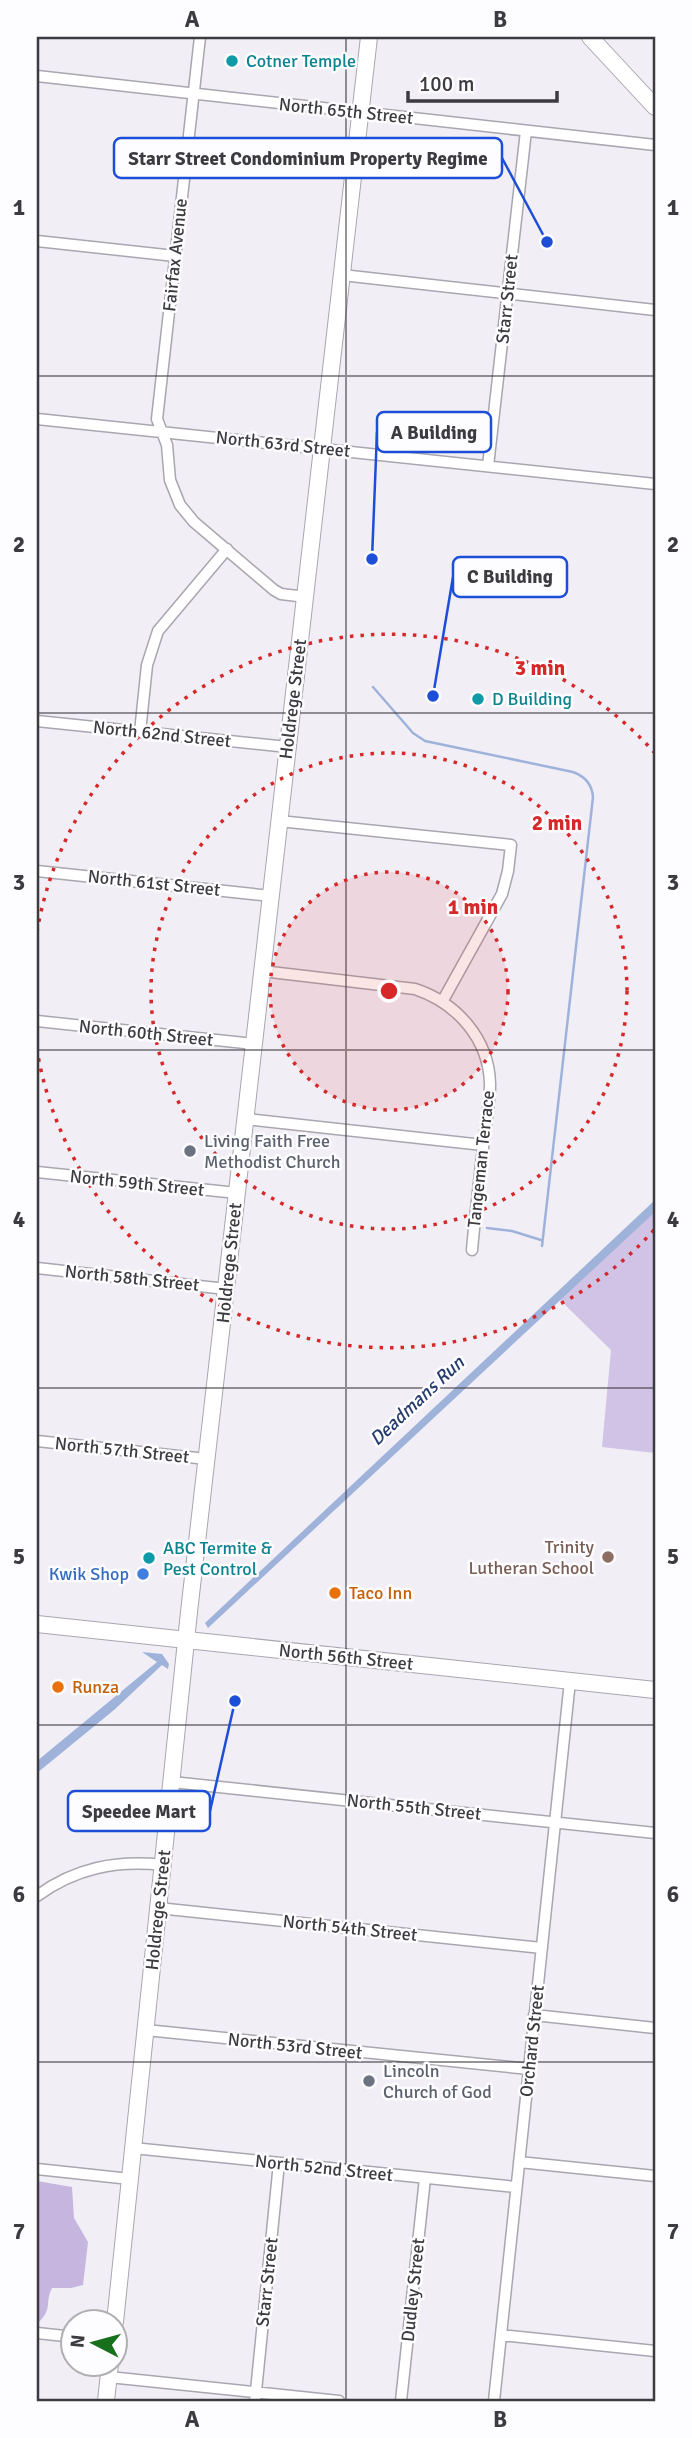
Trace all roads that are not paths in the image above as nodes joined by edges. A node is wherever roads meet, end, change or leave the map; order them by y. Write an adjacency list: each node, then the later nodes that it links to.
1 (200, 37): 7 (street, Fairfax Avenue)
2 (369, 37): 9 (main road, Holdrege Street)
3 (590, 37): 5 (main road)
4 (597, 37): 5 (main road)
5 (621, 68): 8 (main road)
6 (37, 76): 7 (street, North 65th Street)
7 (194, 94): 9 (street, North 65th Street); 13 (street, Fairfax Avenue)
8 (655, 107)
9 (360, 112): 10 (street, North 65th Street); 14 (main road, Holdrege Street)
10 (526, 131): 11 (street, North 65th Street); 15 (street, Starr Street)
11 (655, 145)
12 (37, 241): 13 (street)
13 (175, 256): 18 (street, Fairfax Avenue)
14 (342, 275): 15 (street); 19 (main road, Holdrege Street)
15 (508, 293): 16 (street); 20 (street, Starr Street)
16 (655, 310)
17 (37, 419): 18 (street, North 63rd Street)
18 (161, 432): 19 (street, North 63rd Street); 22 (street, Fairfax Avenue)
19 (322, 449): 20 (street, North 63rd Street); 23 (main road, Holdrege Street)
20 (488, 467): 21 (street, North 63rd Street)
21 (655, 484)
22 (227, 549): 23 (street, Fairfax Avenue); 25 (street)
23 (306, 597): 26 (main road, Holdrege Street)
24 (37, 721): 25 (street, North 62nd Street)
25 (140, 732): 26 (street, North 62nd Street)
26 (288, 747): 27 (main road, Holdrege Street)
27 (279, 821): 29 (main road, Holdrege Street); 31 (street)
28 (37, 871): 29 (street, North 61st Street)
29 (271, 896): 30 (main road, Holdrege Street)
30 (262, 971): 31 (street); 33 (main road, Holdrege Street)
31 (442, 1002): 35 (street, Tangeman Terrace)
32 (37, 1021): 33 (street, North 60th Street)
33 (254, 1044): 34 (main road, Holdrege Street)
34 (246, 1119): 35 (street); 37 (main road, Holdrege Street)
35 (483, 1145): 38 (street, Tangeman Terrace)
36 (37, 1172): 37 (street, North 59th Street)
37 (237, 1193): 40 (main road, Holdrege Street)
38 (472, 1250)
39 (37, 1268): 40 (street, North 58th Street)
40 (226, 1289): 42 (main road, Holdrege Street)
41 (37, 1441): 42 (street, North 57th Street)
42 (207, 1459): 44 (main road, Holdrege Street)
43 (37, 1625): 44 (main road, North 56th Street)
44 (186, 1641): 45 (main road, North 56th Street); 47 (main road, Holdrege Street)
45 (570, 1681): 46 (main road, North 56th Street); 48 (street, Orchard Street)
46 (655, 1690)
47 (172, 1782): 48 (street, North 55th Street); 50 (main road, Holdrege Street)
48 (555, 1821): 49 (street, North 55th Street); 53 (street, Orchard Street)
49 (655, 1833)
50 (163, 1865): 51 (street); 52 (main road, Holdrege Street)
51 (37, 1896)
52 (158, 1908): 53 (street, North 54th Street); 56 (main road, Holdrege Street)
53 (542, 1948): 54 (street, Orchard Street)
54 (534, 2015): 55 (street); 57 (street, Orchard Street)
55 (655, 2028)
56 (146, 2030): 57 (street, North 53rd Street); 58 (main road, Holdrege Street)
57 (529, 2069): 59 (street, Orchard Street)
58 (133, 2148): 60 (street, North 52nd Street); 64 (main road, Holdrege Street)
59 (519, 2162): 62 (street); 65 (street, Orchard Street)
60 (279, 2163): 63 (street, North 52nd Street); 73 (street, Starr Street)
61 (37, 2169): 64 (street)
62 (655, 2176)
63 (425, 2178): 65 (street, North 52nd Street); 76 (street, Dudley Street)
64 (130, 2179): 66 (main road, Holdrege Street)
65 (516, 2187): 69 (street, Orchard Street)
66 (116, 2308)
67 (37, 2333): 68 (street)
68 (60, 2335)
69 (500, 2335): 70 (street); 77 (street, Orchard Street)
70 (655, 2351)
71 (130, 2375): 73 (street)
72 (108, 2378): 74 (main road)
73 (255, 2397): 75 (street)
74 (106, 2401)
75 (339, 2401)
76 (401, 2401)
77 (494, 2401)

